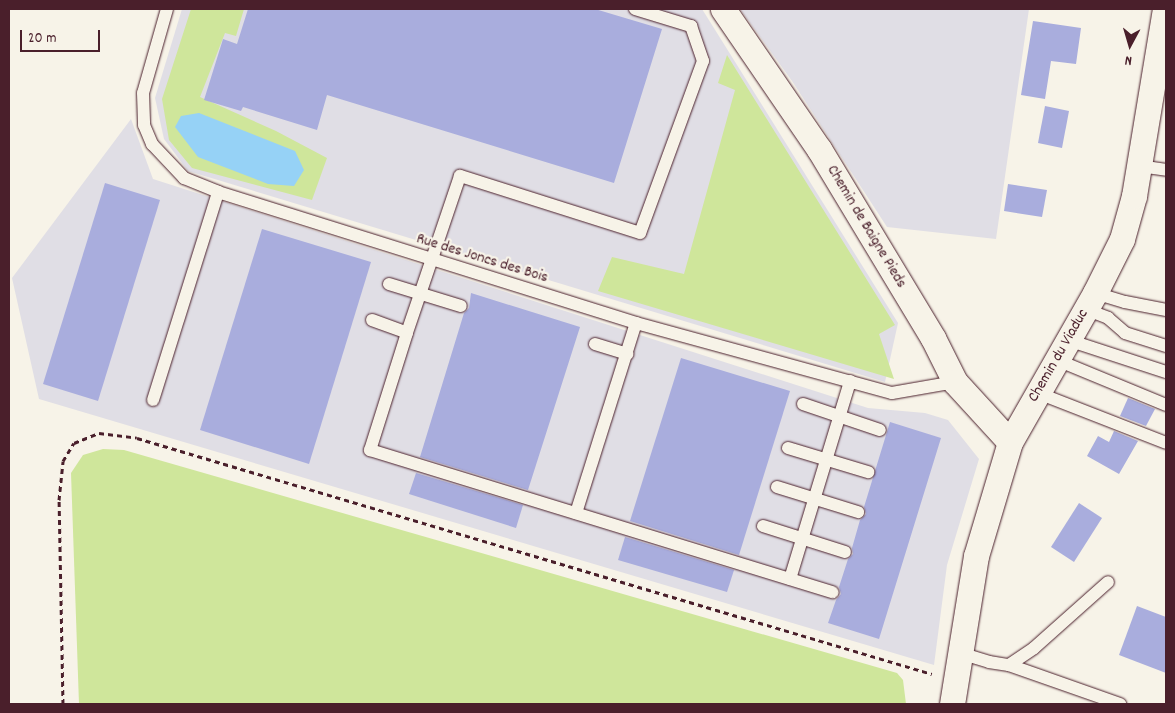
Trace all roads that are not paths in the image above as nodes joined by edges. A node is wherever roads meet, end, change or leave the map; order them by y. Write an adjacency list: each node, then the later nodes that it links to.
1 (167, 9): 8 (lane, Rue des Joncs des Bois)
2 (635, 9): 9 (lane)
3 (723, 9): 24 (street, Chemin de Baigne Pieds)
4 (1166, 9): 5 (street, Chemin du Viaduc)
5 (1160, 72): 6 (street, Chemin du Viaduc)
6 (1139, 166): 7 (lane); 12 (street, Chemin du Viaduc)
7 (1166, 170)
8 (218, 192): 9 (lane, Rue des Joncs des Bois); 26 (lane)
9 (431, 261): 11 (lane); 16 (lane, Rue des Joncs des Bois)
10 (389, 284): 11 (lane)
11 (420, 294): 13 (lane); 17 (lane)
12 (1090, 301): 14 (lane); 19 (lane); 20 (street, Chemin du Viaduc)
13 (461, 306)
14 (1166, 310)
15 (372, 320): 17 (lane)
16 (636, 323): 21 (lane); 23 (lane, Rue des Joncs des Bois)
17 (407, 333): 39 (lane)
18 (595, 344): 21 (lane)
19 (1166, 346)
20 (1062, 350): 22 (lane); 25 (street, Chemin du Viaduc); 28 (lane)
21 (627, 354): 39 (lane)
22 (1166, 372)
23 (850, 381): 24 (lane, Rue des Joncs des Bois); 29 (lane)
24 (955, 382): 31 (street, Chemin de Baigne Pieds)
25 (1038, 393): 31 (street, Chemin du Viaduc); 32 (lane)
26 (153, 400)
27 (803, 404): 29 (lane)
28 (1166, 405)
29 (839, 418): 30 (lane); 34 (lane)
30 (880, 430)
31 (1010, 442): 46 (street, Chemin du Viaduc)
32 (1166, 443)
33 (788, 448): 34 (lane)
34 (826, 460): 35 (lane); 37 (lane)
35 (868, 472)
36 (777, 486): 37 (lane)
37 (814, 499): 38 (lane); 41 (lane)
38 (858, 512)
39 (576, 513): 43 (lane)
40 (763, 526): 41 (lane)
41 (802, 537): 42 (lane); 43 (lane)
42 (845, 552)
43 (790, 578): 45 (lane)
44 (1108, 582): 47 (lane)
45 (833, 592)
46 (960, 653): 47 (lane); 48 (street, Chemin du Viaduc)
47 (1009, 665): 49 (lane)
48 (952, 704)
49 (1120, 704)

